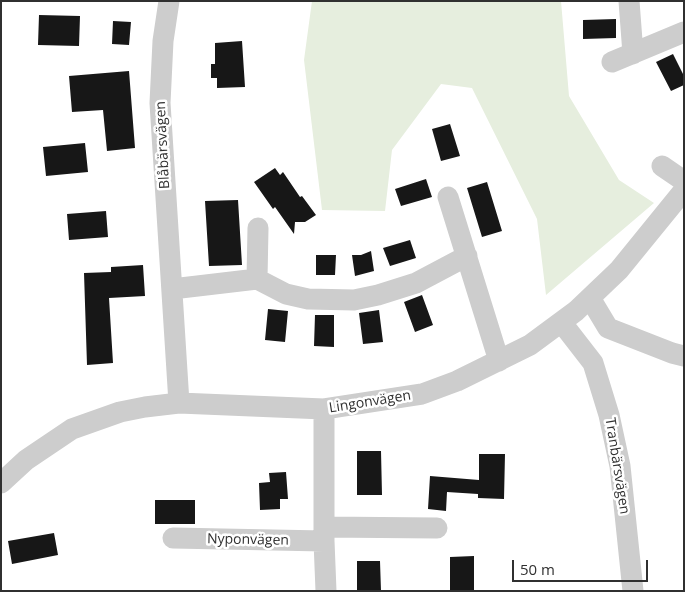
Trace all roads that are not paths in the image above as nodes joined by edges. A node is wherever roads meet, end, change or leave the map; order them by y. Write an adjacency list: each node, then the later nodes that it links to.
1 (169, 1): 13 (street, Blåbärsvägen)
2 (630, 1): 4 (street)
3 (684, 32): 4 (street)
4 (633, 54): 5 (street)
5 (612, 62)
6 (662, 166): 7 (street)
7 (684, 181)
8 (684, 190): 14 (street, Lingonvägen)
9 (448, 197): 11 (street)
10 (258, 228): 12 (street)
11 (467, 256): 12 (street); 17 (street)
12 (257, 278): 13 (street)
13 (172, 289): 18 (street, Blåbärsvägen)
14 (590, 298): 15 (street, Lingonvägen); 16 (street)
15 (562, 323): 17 (street, Lingonvägen); 25 (street, Tranbärsvägen)
16 (684, 356)
17 (499, 361): 19 (street, Lingonvägen)
18 (179, 403): 19 (street, Lingonvägen); 20 (street, Lingonvägen)
19 (324, 409): 22 (street)
20 (1, 483)
21 (438, 528): 22 (street, Nyponvägen)
22 (324, 534): 23 (street, Nyponvägen); 24 (street)
23 (173, 538)
24 (326, 591)
25 (633, 591)

